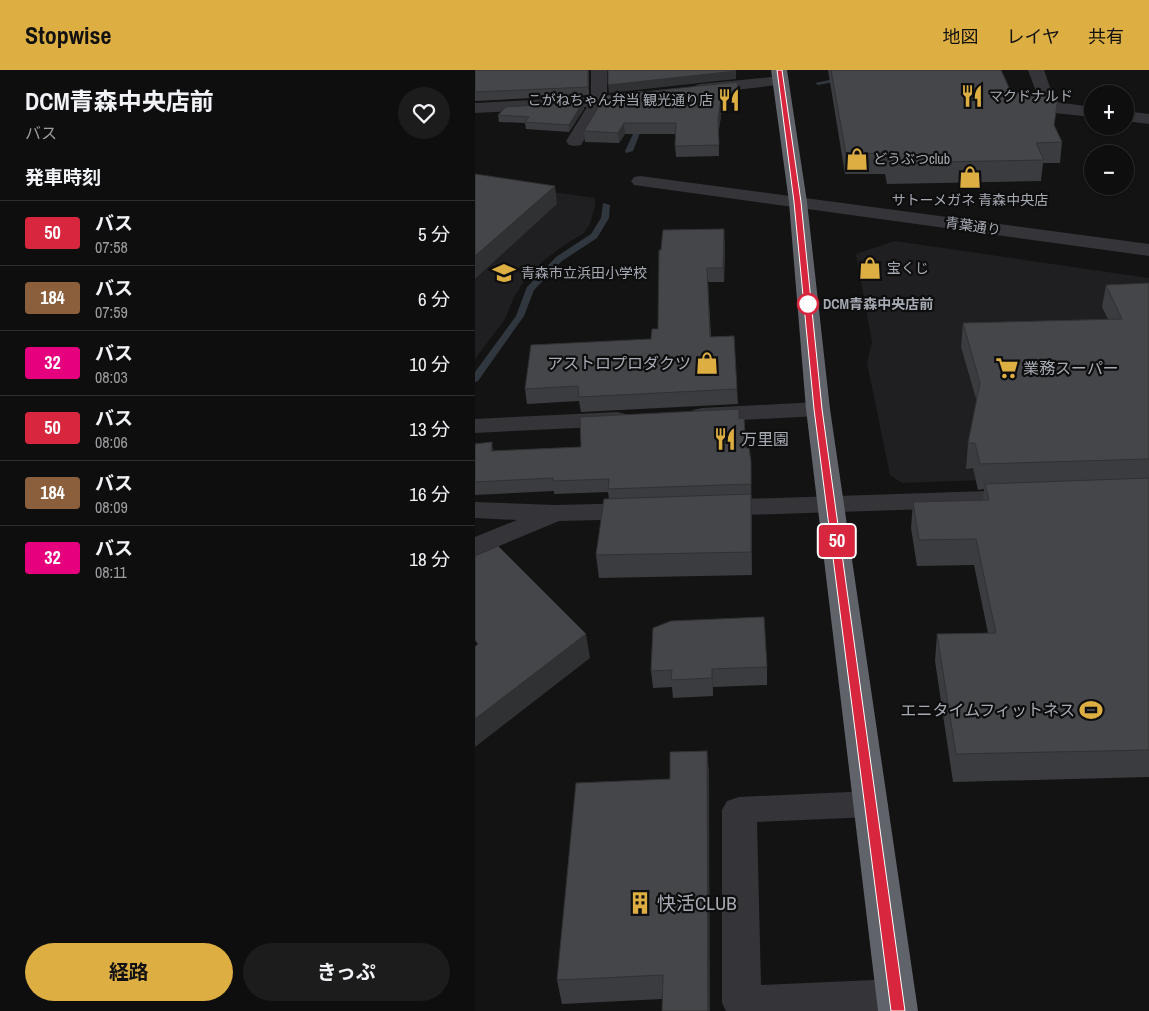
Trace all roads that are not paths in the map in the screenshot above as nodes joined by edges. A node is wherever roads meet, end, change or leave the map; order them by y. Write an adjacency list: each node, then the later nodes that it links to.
1 (599, 70): 6 (street)
2 (1036, 70): 8 (street)
3 (780, 76): 4 (street); 13 (highway)
4 (683, 91)
5 (655, 94): 6 (street)
6 (599, 101): 7 (street); 11 (street)
7 (477, 110)
8 (1084, 111)
9 (1134, 117): 10 (street)
10 (1149, 119)
11 (575, 141)
12 (640, 181): 13 (street, 青葉通り)
13 (797, 202): 14 (street, 青葉通り); 15 (highway)
14 (1149, 250)
15 (818, 409): 16 (street); 20 (highway)
16 (681, 416)
17 (642, 418): 18 (street)
18 (475, 426)
19 (1043, 497): 20 (street)
20 (832, 504): 21 (street); 26 (highway)
21 (690, 509)
22 (475, 510): 24 (street)
23 (661, 510): 24 (street)
24 (555, 513): 25 (street)
25 (475, 547)
26 (871, 804): 27 (highway); 27 (street)
27 (897, 1004)

